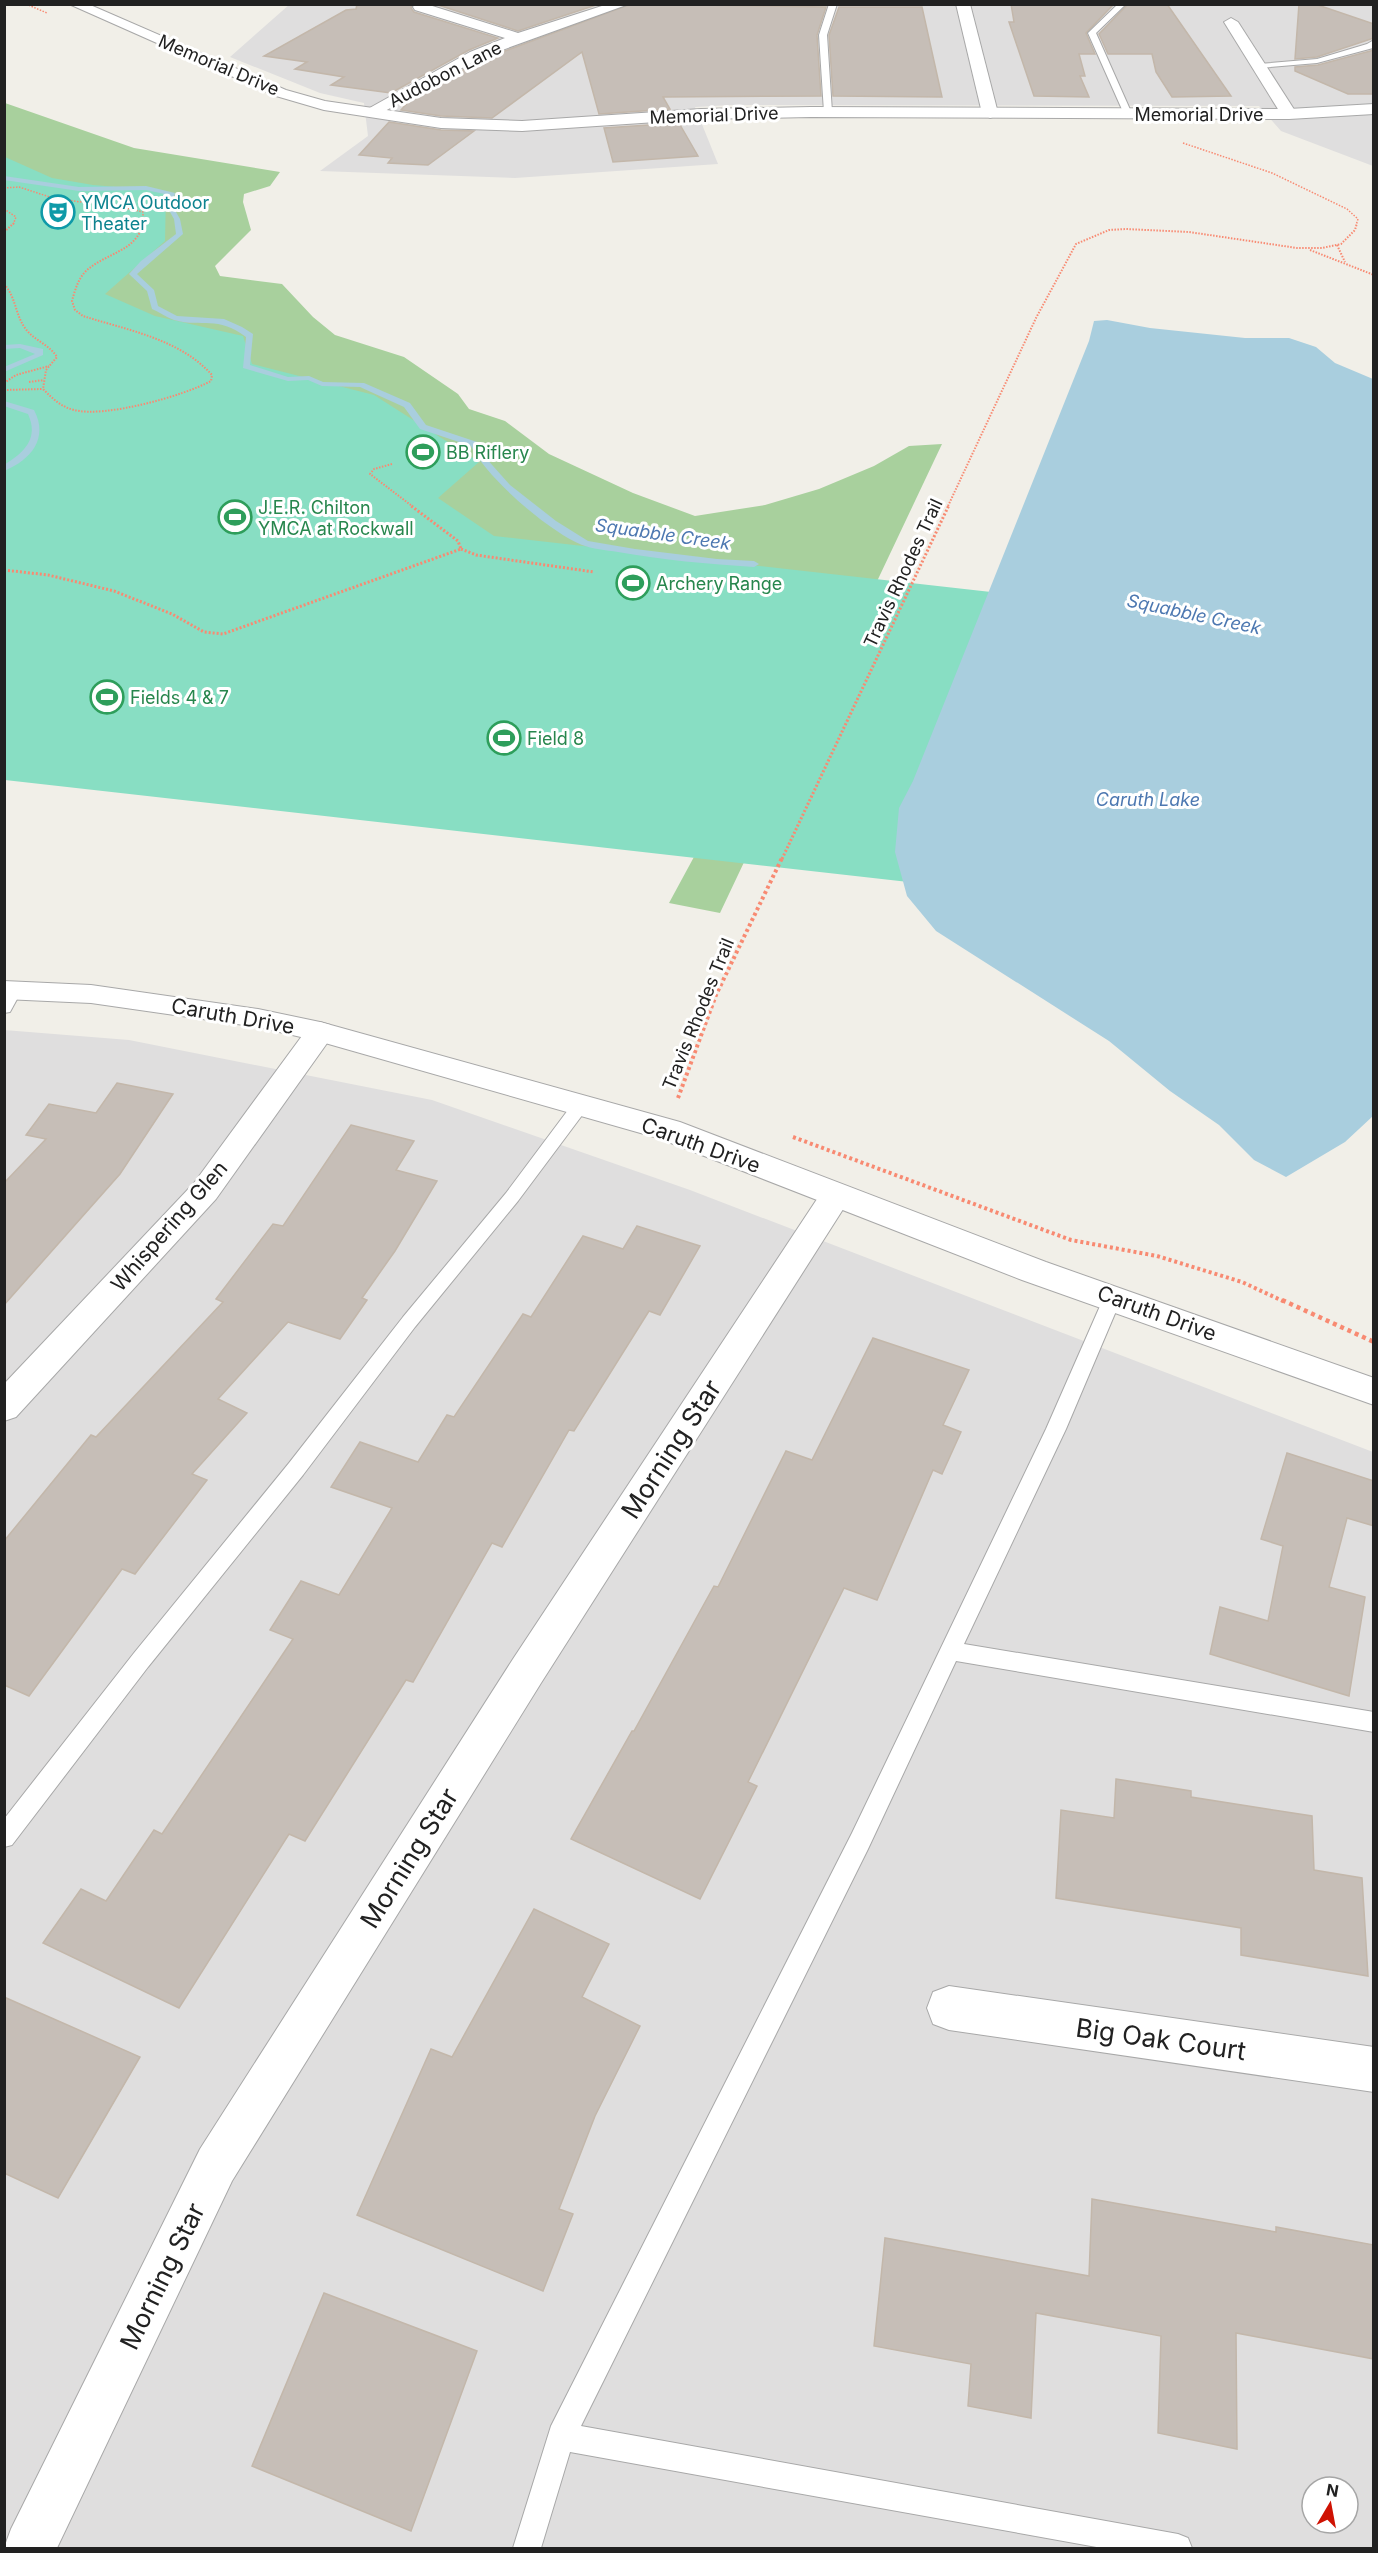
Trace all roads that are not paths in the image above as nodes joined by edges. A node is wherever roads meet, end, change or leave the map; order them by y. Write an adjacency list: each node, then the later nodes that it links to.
1 (75, 4): 13 (street, Memorial Drive)
2 (623, 4): 8 (street, Audobon Lane)
3 (833, 4): 12 (lane)
4 (963, 4): 14 (street)
5 (1123, 4): 15 (lane)
6 (420, 7): 8 (street)
7 (1231, 22): 10 (street)
8 (518, 38): 13 (street, Audobon Lane)
9 (1374, 42): 10 (lane)
10 (1259, 66): 16 (street)
11 (1374, 109): 16 (street, Memorial Drive)
12 (828, 112): 13 (street, Memorial Drive); 14 (street, Memorial Drive)
13 (371, 113)
14 (990, 113): 15 (street, Memorial Drive)
15 (1128, 114): 16 (street, Memorial Drive)
16 (1289, 114)
17 (8, 996): 18 (street, Caruth Drive)
18 (320, 1032): 19 (street, Caruth Drive); 23 (street, Whispering Glen)
19 (580, 1106): 20 (street, Caruth Drive); 26 (lane)
20 (836, 1195): 21 (street, Caruth Drive); 30 (street, Morning Star)
21 (1113, 1297): 22 (street, Caruth Drive); 24 (lane)
22 (1374, 1392)
23 (4, 1407)
24 (951, 1651): 25 (lane); 29 (lane)
25 (1374, 1722)
26 (4, 1837)
27 (949, 2008): 28 (street, Big Oak Court)
28 (1374, 2070)
29 (561, 2436): 31 (lane); 32 (lane)
30 (30, 2548)
31 (527, 2548)
32 (1178, 2548)

